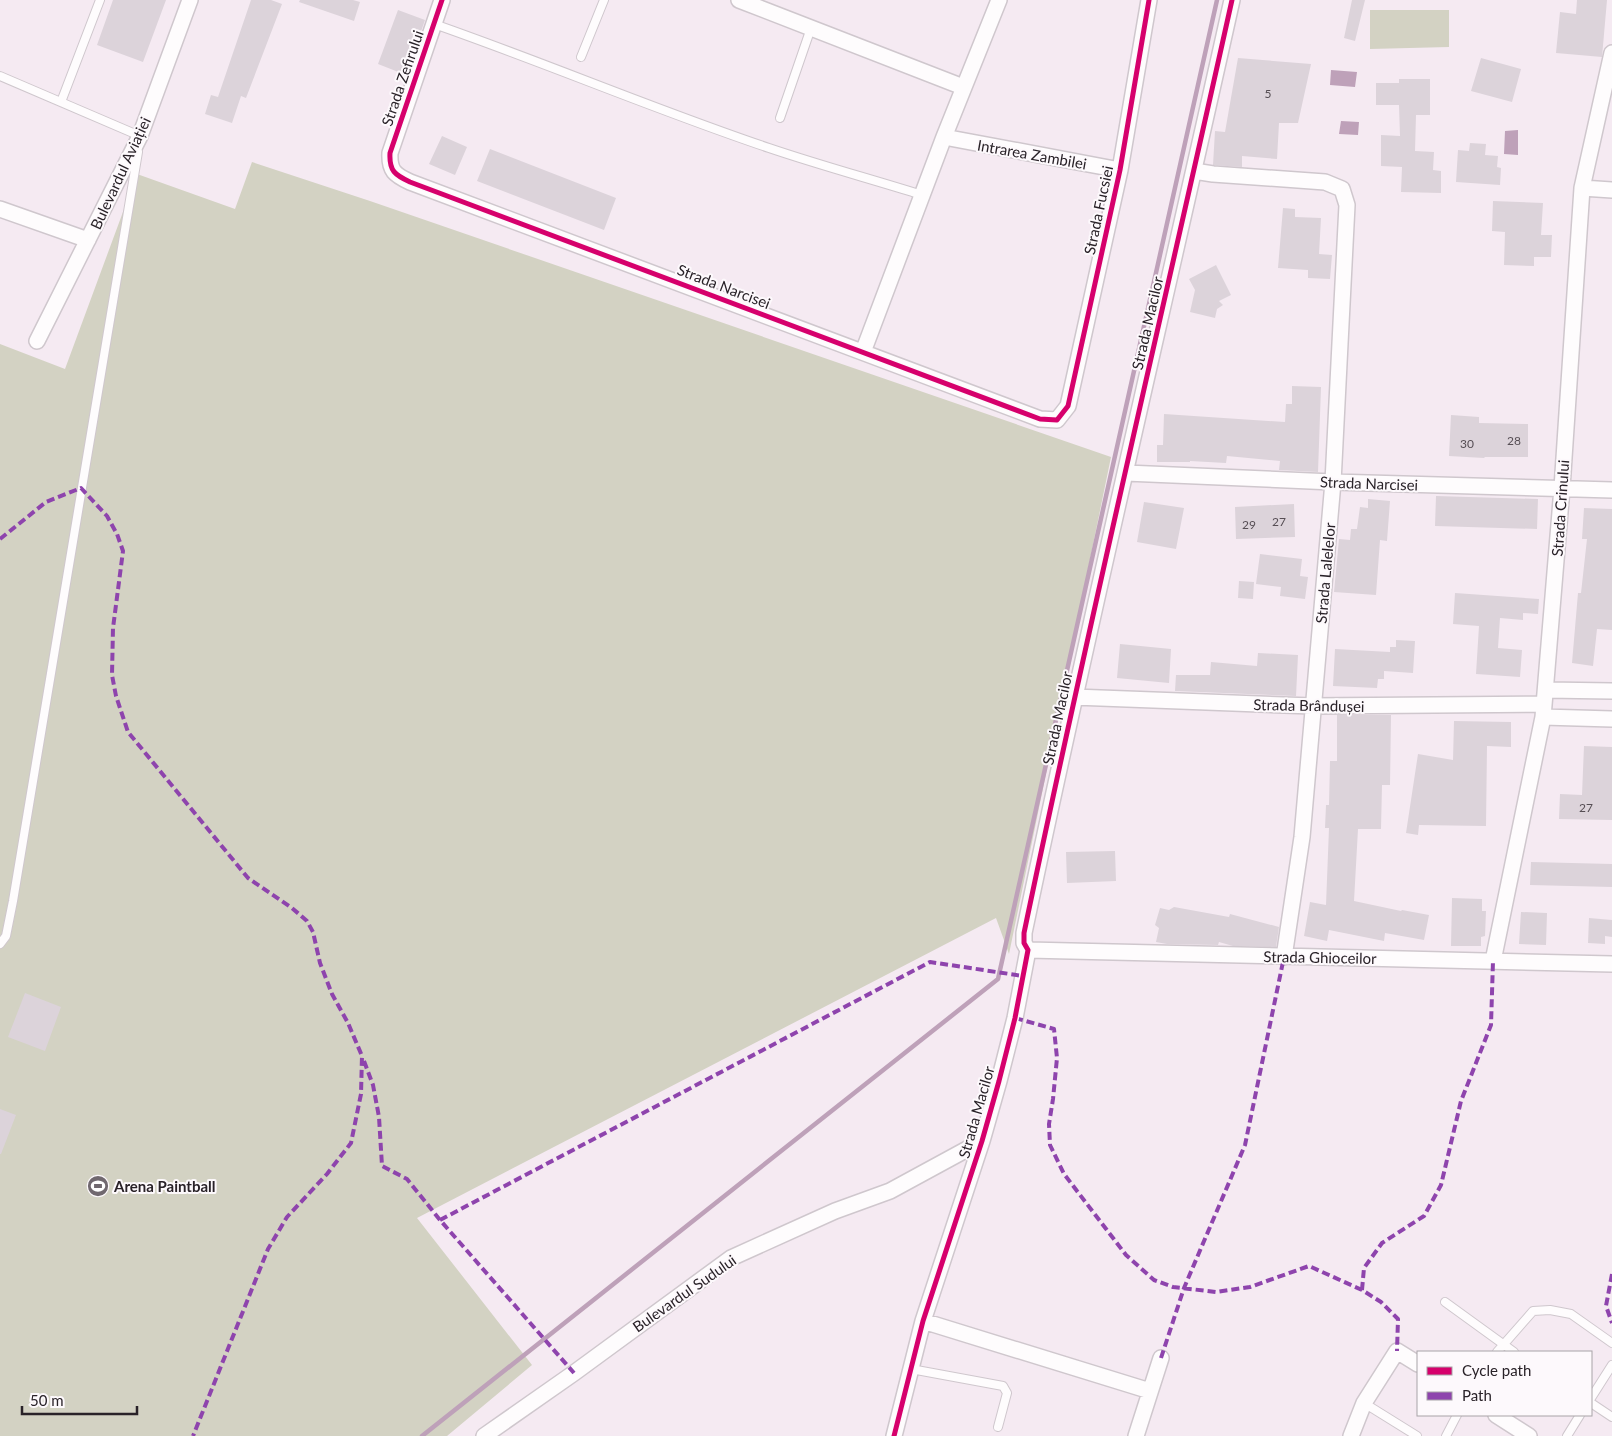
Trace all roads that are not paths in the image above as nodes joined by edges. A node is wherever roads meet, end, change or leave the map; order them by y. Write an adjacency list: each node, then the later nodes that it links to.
1 (100, 0): 15 (lane)
2 (190, 0): 17 (street, Bulevardul Aviației)
3 (442, 0): 9 (street, Strada Zefirului)
4 (604, 0): 12 (lane)
5 (739, 0): 10 (street)
6 (999, 0): 14 (street)
7 (1149, 0): 20 (street, Strada Fucsiei)
8 (1232, 0): 21 (street, Strada Macilor)
9 (434, 24): 19 (street, Strada Zefirului); 24 (lane)
10 (811, 28): 14 (street); 16 (lane)
11 (1612, 53): 22 (street, Strada Crinului)
12 (581, 57)
13 (0, 76): 15 (lane)
14 (963, 87): 18 (street)
15 (61, 102): 17 (lane)
16 (780, 118)
17 (140, 136): 26 (street, Bulevardul Aviației); 39 (lane)
18 (944, 138): 20 (street, Intrarea Zambilei); 24 (street)
19 (389, 165): 28 (street, Strada Narcisei)
20 (1120, 170): 29 (street, Strada Fucsiei)
21 (1194, 171): 30 (street, Strada Macilor); 31 (street, Strada Lalelelor)
22 (1582, 188): 23 (street); 32 (street, Strada Crinului)
23 (1612, 190)
24 (922, 195): 28 (street)
25 (0, 209): 26 (street)
26 (88, 240): 27 (street, Bulevardul Aviației)
27 (37, 340)
28 (863, 352): 29 (street, Strada Narcisei)
29 (1057, 420)
30 (1126, 473): 31 (street, Strada Narcisei); 35 (street, Strada Macilor)
31 (1333, 482): 32 (street, Strada Narcisei); 37 (street, Strada Lalelelor)
32 (1562, 488): 33 (street, Strada Narcisei); 36 (street, Strada Crinului)
33 (1612, 490)
34 (1612, 692): 36 (street, Strada Brândușei)
35 (1074, 697): 37 (street, Strada Brândușei); 40 (street, Strada Macilor)
36 (1545, 704): 37 (street, Strada Brândușei); 38 (street, Strada Brândușei); 42 (street, Strada Crinului)
37 (1312, 706): 41 (street, Strada Lalelelor)
38 (1612, 719)
39 (0, 944)
40 (1028, 950): 41 (street, Strada Ghioceilor); 44 (street, Strada Macilor)
41 (1284, 957): 42 (street, Strada Ghioceilor)
42 (1493, 962): 43 (street, Strada Ghioceilor)
43 (1612, 964)
44 (982, 1141): 46 (street, Strada Macilor); 65 (street, Bulevardul Sudului)
45 (1444, 1302): 48 (lane)
46 (923, 1321): 54 (street, Strada Macilor); 55 (street)
47 (1612, 1343): 48 (lane)
48 (1502, 1344): 49 (lane); 50 (lane)
49 (1498, 1351)
50 (1512, 1351)
51 (1161, 1358): 55 (street)
52 (1417, 1363): 57 (street)
53 (1612, 1365): 56 (lane)
54 (911, 1370): 63 (lane); 66 (street, Strada Macilor)
55 (1150, 1391): 67 (street)
56 (1592, 1396)
57 (1364, 1403): 68 (street); 69 (lane)
58 (1592, 1404): 62 (lane)
59 (1456, 1416): 70 (lane)
60 (1497, 1416): 64 (street)
61 (1579, 1416): 71 (lane)
62 (1612, 1416)
63 (998, 1427)
64 (1523, 1434)
65 (484, 1436)
66 (894, 1436)
67 (1136, 1436)
68 (1351, 1436)
69 (1417, 1436)
70 (1446, 1436)
71 (1567, 1436)

